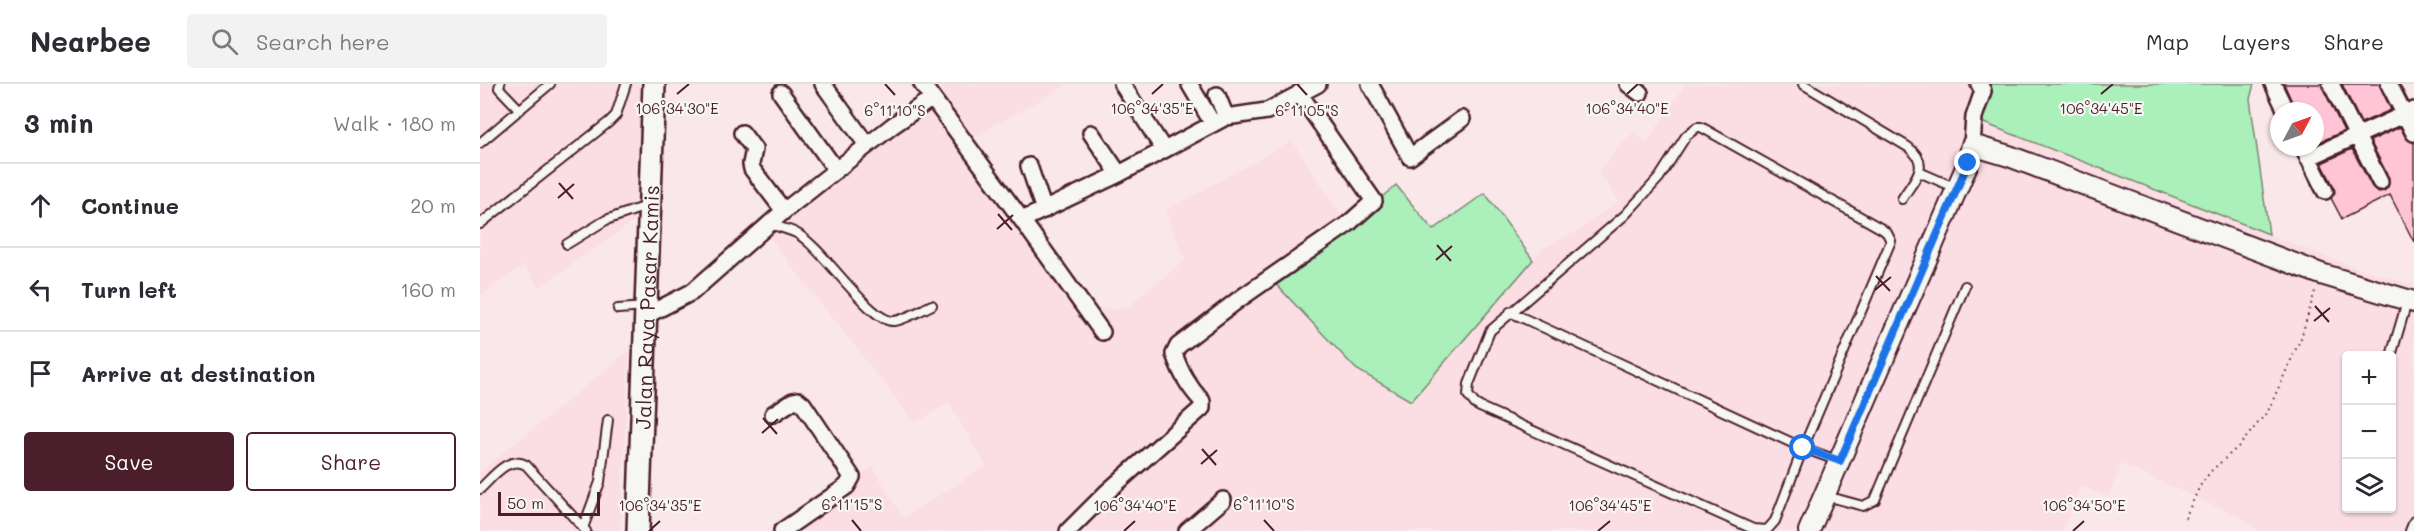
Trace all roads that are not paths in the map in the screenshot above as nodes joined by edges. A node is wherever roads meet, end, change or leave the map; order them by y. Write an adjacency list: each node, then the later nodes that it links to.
1 (500, 84): 21 (lane)
2 (550, 84): 21 (lane)
3 (626, 84): 48 (lane)
4 (654, 84): 43 (main road, Jalan Raya Pasar Kamis)
5 (823, 84): 30 (street)
6 (922, 84): 19 (street)
7 (1122, 84): 33 (street)
8 (1318, 84): 17 (street)
9 (1370, 84): 23 (street)
10 (1803, 84): 37 (lane)
11 (1979, 84): 31 (street)
12 (2273, 84): 20 (street)
13 (2331, 84): 28 (street)
14 (2389, 84): 22 (street)
15 (1190, 86): 24 (street)
16 (781, 93): 36 (street)
17 (1299, 93): 24 (street); 69 (street)
18 (1216, 95): 24 (street)
19 (932, 98): 30 (street); 46 (street)
20 (2282, 102)
21 (520, 110): 29 (lane)
22 (2409, 112): 27 (street); 28 (street)
23 (1462, 119)
24 (1220, 120): 33 (street)
25 (742, 133): 45 (street)
26 (1091, 133): 38 (street)
27 (2414, 133)
28 (2356, 136): 32 (street); 39 (street)
29 (480, 143)
30 (867, 145): 36 (street)
31 (1972, 145): 40 (street); 51 (street)
32 (2324, 146)
33 (1164, 150): 38 (street)
34 (2308, 156): 41 (street)
35 (1029, 166): 44 (street)
36 (836, 170): 45 (street)
37 (1919, 172): 40 (lane); 42 (lane)
38 (1119, 174): 44 (street)
39 (2380, 182)
40 (1957, 188): 61 (street)
41 (2325, 191)
42 (1902, 200)
43 (650, 204): 49 (lane); 54 (main road, Jalan Raya Pasar Kamis)
44 (1044, 210): 46 (street)
45 (784, 211): 47 (street)
46 (1022, 220): 56 (street)
47 (770, 224): 52 (lane); 54 (street)
48 (480, 225)
49 (567, 244)
50 (1965, 286): 63 (lane)
51 (2410, 301): 57 (lane)
52 (932, 305)
53 (618, 309): 54 (lane)
54 (647, 311): 67 (main road, Jalan Raya Pasar Kamis)
55 (1510, 312): 60 (lane); 60 (lane); 60 (lane)
56 (1102, 332)
57 (2393, 351)
58 (773, 414): 68 (street)
59 (608, 420): 66 (lane)
60 (1803, 448): 61 (lane)
61 (1840, 461): 63 (street)
62 (480, 489): 66 (lane)
63 (1825, 495): 71 (street)
64 (1223, 500): 70 (street)
65 (2414, 521): 72 (lane)
66 (585, 530)
67 (638, 531)
68 (782, 531)
69 (1068, 531)
70 (1187, 531)
71 (1809, 531)
72 (2410, 531)

